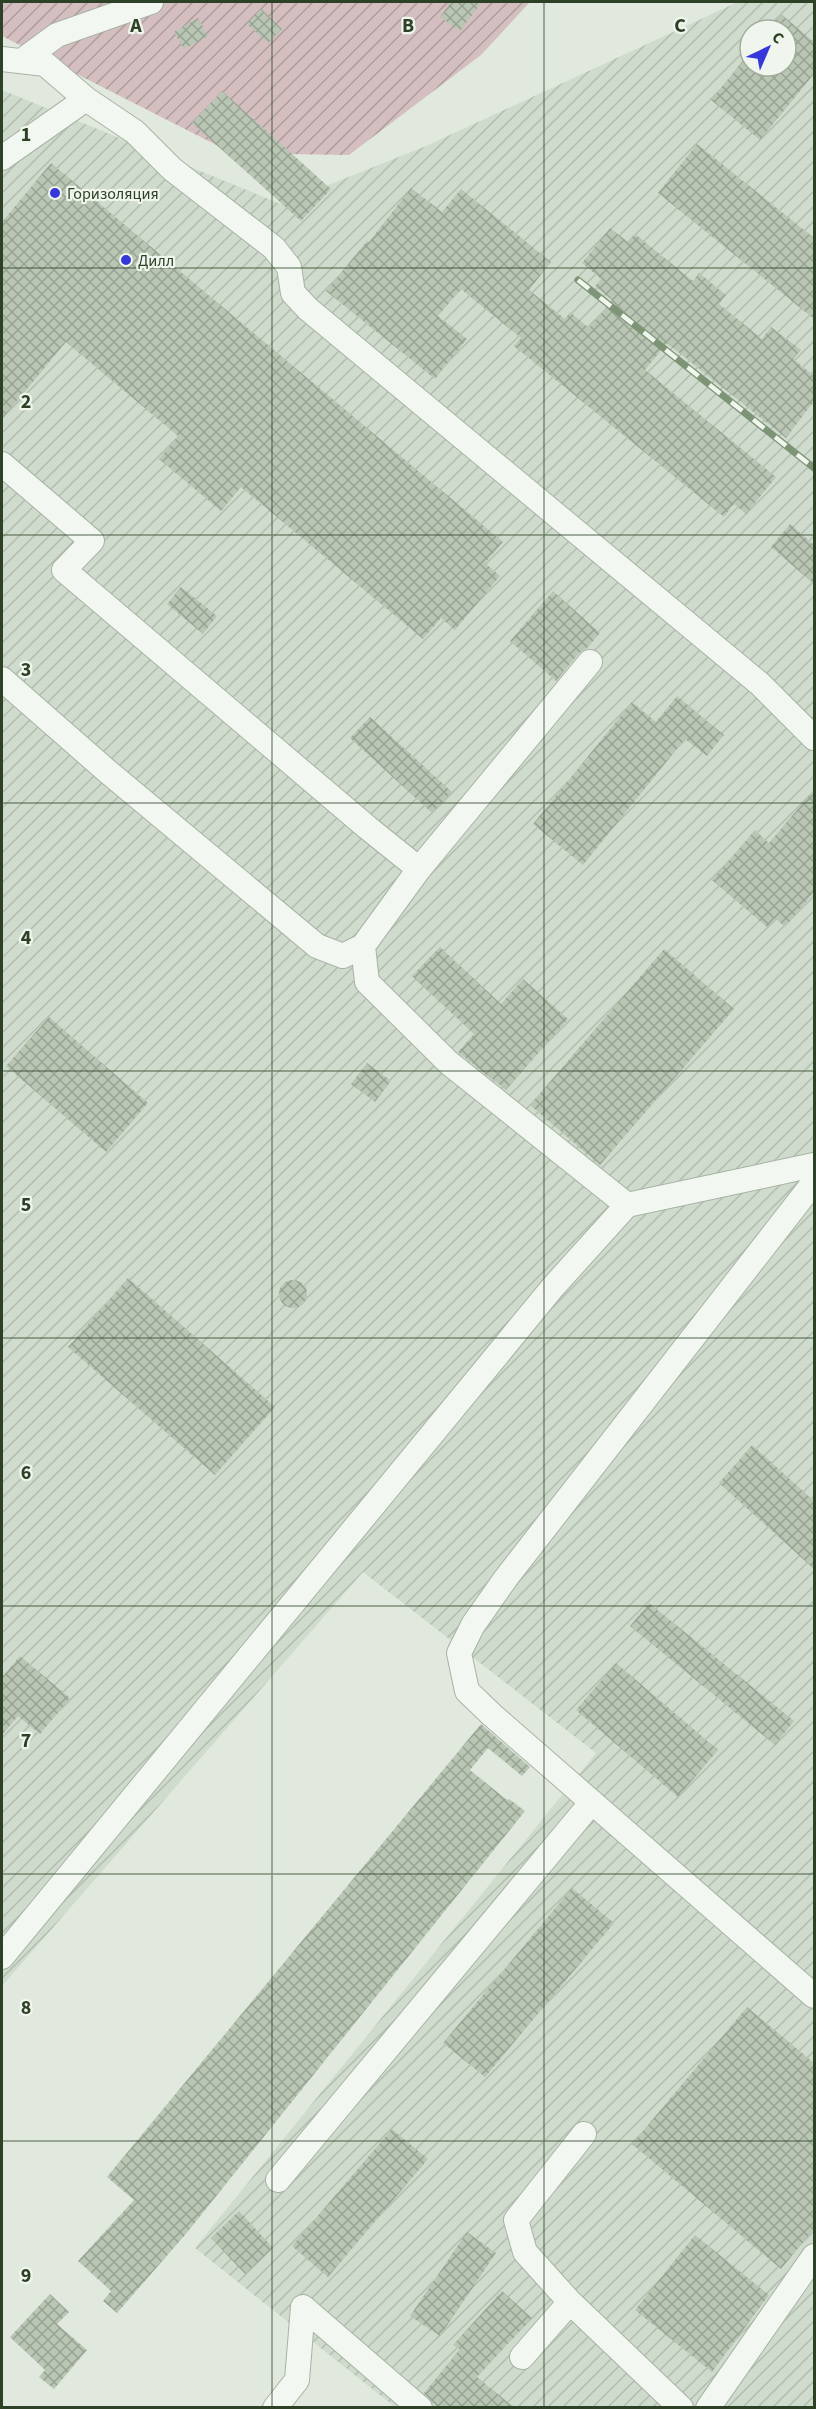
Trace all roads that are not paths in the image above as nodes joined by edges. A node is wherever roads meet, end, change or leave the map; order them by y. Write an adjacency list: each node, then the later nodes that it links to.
1 (151, 2): 2 (street)
2 (12, 59): 3 (street)
3 (86, 99): 4 (street); 8 (street)
4 (2, 158)
5 (2, 464): 9 (street)
6 (590, 662): 9 (street)
7 (2, 679): 10 (street)
8 (814, 738)
9 (419, 869): 10 (street)
10 (363, 946): 13 (street)
11 (814, 1165): 13 (street)
12 (814, 1182): 14 (street)
13 (627, 1205): 15 (street)
14 (592, 1802): 16 (street); 18 (street)
15 (2, 1957)
16 (814, 1996)
17 (584, 2134): 20 (street)
18 (278, 2180)
19 (814, 2256): 25 (street)
20 (570, 2302): 21 (street); 24 (street)
21 (522, 2357)
22 (275, 2408): 23 (street)
23 (420, 2408)
24 (681, 2408)
25 (708, 2408)

